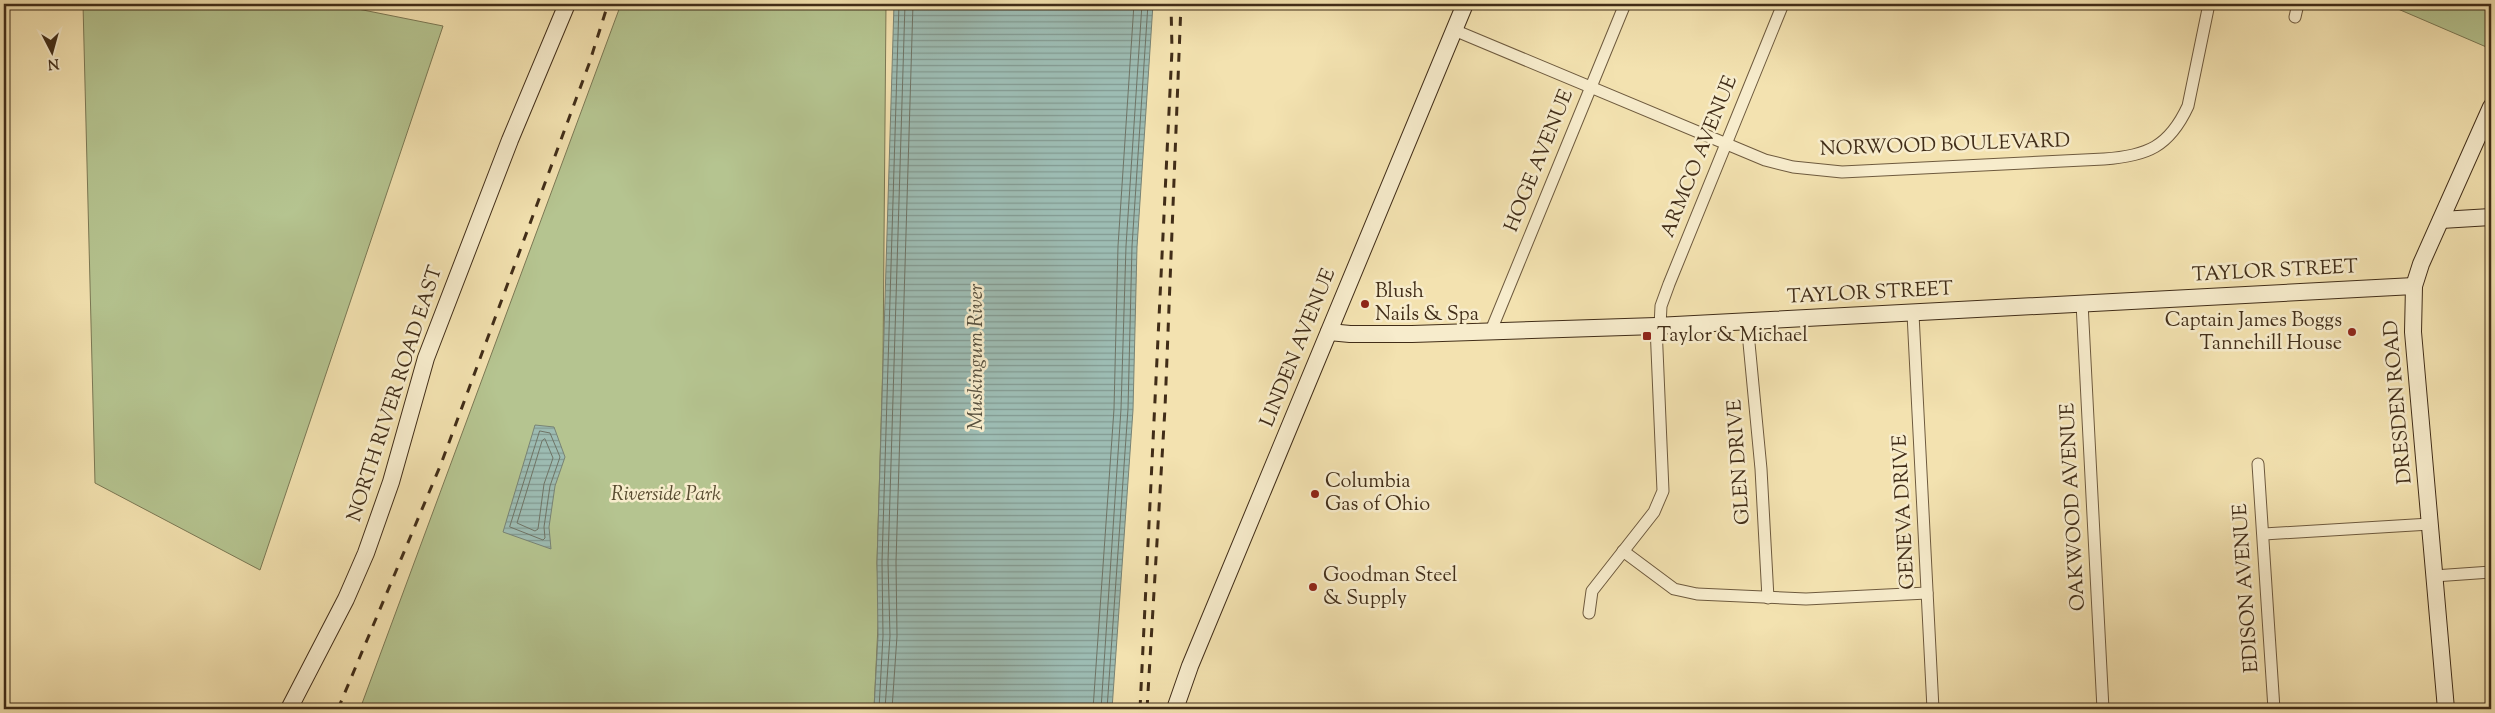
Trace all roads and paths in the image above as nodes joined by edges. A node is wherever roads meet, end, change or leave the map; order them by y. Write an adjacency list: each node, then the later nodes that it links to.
1 (567, 4): 30 (street, NORTH RIVER ROAD EAST)
2 (1465, 4): 8 (street, LINDEN AVENUE)
3 (1625, 4): 9 (street, HOGE AVENUE)
4 (1783, 4): 11 (street, ARMCO AVENUE)
5 (2210, 4): 11 (street, NORWOOD BOULEVARD)
6 (2298, 4): 7 (street)
7 (2295, 17)
8 (1454, 30): 9 (street, NORWOOD BOULEVARD); 19 (street, LINDEN AVENUE)
9 (1590, 88): 11 (street, NORWOOD BOULEVARD); 20 (street, HOGE AVENUE)
10 (2491, 107): 13 (street, DRESDEN ROAD)
11 (1724, 144): 18 (street, ARMCO AVENUE)
12 (2491, 218): 13 (street)
13 (2441, 220): 14 (street, DRESDEN ROAD)
14 (2414, 286): 15 (street, TAYLOR STREET); 22 (street, DRESDEN ROAD)
15 (2082, 303): 16 (street, TAYLOR STREET); 33 (street, OAKWOOD AVENUE)
16 (1914, 314): 17 (street, TAYLOR STREET); 27 (street, GENEVA DRIVE)
17 (1747, 322): 18 (street, TAYLOR STREET); 28 (street, GLEN DRIVE)
18 (1658, 326): 20 (street, TAYLOR STREET); 24 (street, ARMCO AVENUE)
19 (1329, 332): 20 (street, TAYLOR STREET); 31 (street, LINDEN AVENUE)
20 (1490, 333)
21 (2258, 464): 23 (street, EDISON AVENUE)
22 (2430, 524): 23 (street); 26 (street, DRESDEN ROAD)
23 (2264, 534): 34 (street, EDISON AVENUE)
24 (1623, 551): 28 (street); 29 (street, ARMCO AVENUE)
25 (2491, 572): 26 (street)
26 (2434, 576): 35 (street, DRESDEN ROAD)
27 (1927, 593): 28 (street); 32 (street, GENEVA DRIVE)
28 (1768, 598)
29 (1589, 613)
30 (289, 709)
31 (1175, 709)
32 (1933, 709)
33 (2103, 709)
34 (2274, 709)
35 (2446, 709)

